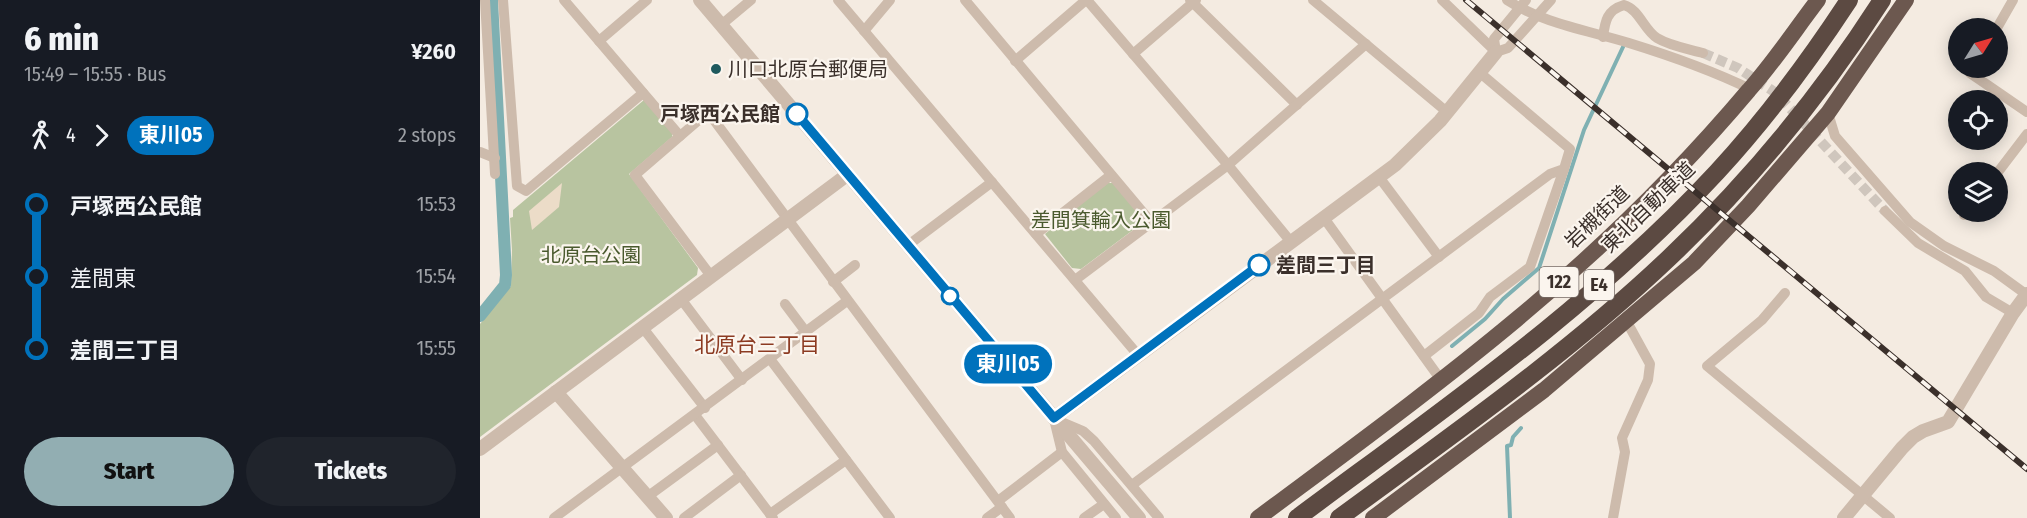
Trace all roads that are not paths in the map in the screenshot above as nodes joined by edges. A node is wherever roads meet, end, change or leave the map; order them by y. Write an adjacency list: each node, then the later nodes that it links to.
1 (485, 0): 35 (street)
2 (503, 0): 37 (street)
3 (564, 0): 27 (street)
4 (647, 0): 27 (street)
5 (700, 0): 24 (street)
6 (751, 0): 24 (street)
7 (838, 0): 25 (street)
8 (890, 0): 25 (street)
9 (964, 0): 32 (street)
10 (1087, 0): 31 (street); 32 (street)
11 (1313, 0): 28 (street)
12 (1442, 0): 29 (street)
13 (1507, 0): 21 (street)
14 (1551, 0): 22 (street)
15 (1818, 0): 36 (highway, 岩槻街道 / 122)
16 (1849, 0): 110 (highway, 東北自動車道 / E4)
17 (1882, 0): 111 (highway, E4)
18 (1906, 0): 41 (highway)
19 (2013, 0): 23 (street)
20 (1193, 1): 31 (street); 38 (street)
21 (1522, 4): 22 (street); 29 (street)
22 (1536, 16): 26 (street); 29 (street)
23 (2003, 18)
24 (721, 25): 52 (street)
25 (864, 31): 55 (street)
26 (1603, 37): 30 (street); 36 (street)
27 (599, 41): 37 (street)
28 (1366, 44): 38 (street); 39 (street)
29 (1496, 52): 33 (street)
30 (1703, 53)
31 (1132, 54): 49 (street)
32 (1015, 61): 53 (street)
33 (1479, 72): 39 (street); 50 (street)
34 (1977, 78): 40 (street)
35 (485, 88): 44 (street)
36 (1750, 89): 82 (highway, 岩槻街道 / 122)
37 (643, 93): 45 (street)
38 (1297, 105): 49 (street)
39 (1447, 112): 54 (street)
40 (2027, 112)
41 (1828, 113): 69 (street); 75 (highway)
42 (480, 130): 44 (street)
43 (2027, 134): 48 (street)
44 (493, 135): 47 (street)
45 (680, 136): 58 (street); 65 (street)
46 (480, 152): 47 (street)
47 (495, 158): 51 (street)
48 (2006, 162)
49 (1228, 165): 59 (street); 61 (street)
50 (1564, 170): 63 (street); 79 (street)
51 (495, 174)
52 (847, 175): 58 (street); 62 (street)
53 (1111, 175): 59 (street); 60 (street)
54 (1379, 177): 57 (street); 63 (street)
55 (992, 182): 60 (street); 62 (street)
56 (1885, 211): 74 (street)
57 (1324, 218): 61 (street); 71 (street)
58 (787, 220): 65 (street); 67 (street)
59 (1151, 222): 66 (street)
60 (1036, 234): 66 (street)
61 (1291, 242): 78 (street)
62 (908, 246): 86 (street)
63 (1439, 257): 71 (street)
64 (855, 265): 67 (street)
65 (711, 276): 70 (street)
66 (1075, 280): 78 (street)
67 (833, 282): 72 (street)
68 (1785, 293): 94 (street)
69 (2027, 294): 74 (street)
70 (681, 299): 76 (street); 81 (street)
71 (1383, 299): 79 (street); 93 (street)
72 (847, 301): 77 (street); 96 (street)
73 (785, 304): 77 (street)
74 (2013, 313): 94 (street)
75 (1627, 322): 112 (highway); 113 (street)
76 (643, 328): 83 (street); 84 (street)
77 (806, 332): 80 (street)
78 (1138, 355): 86 (street)
79 (1424, 356): 82 (street)
80 (770, 359): 81 (street); 90 (street)
81 (742, 380): 84 (street)
82 (1441, 380): 109 (highway, 岩槻街道 / 122)
83 (556, 392): 88 (street); 91 (street)
84 (705, 408): 85 (street)
85 (695, 415): 87 (street); 91 (street)
86 (1054, 418): 89 (street); 93 (street); 107 (street)
87 (718, 445): 92 (street); 95 (street)
88 (480, 449)
89 (1062, 452): 96 (street); 97 (street)
90 (846, 460): 99 (street); 102 (street)
91 (622, 468): 95 (street); 98 (street)
92 (741, 475): 99 (street); 101 (street)
93 (1132, 485): 108 (street)
94 (1862, 495): 114 (street); 115 (street)
95 (647, 497): 100 (street)
96 (1000, 504): 103 (street); 104 (street)
97 (1104, 504): 105 (street); 106 (street)
98 (560, 516)
99 (771, 516)
100 (666, 518)
101 (684, 518)
102 (890, 518)
103 (987, 518)
104 (1010, 518)
105 (1084, 518)
106 (1116, 518)
107 (1139, 518)
108 (1159, 518)
109 (1258, 518)
110 (1297, 518)
111 (1339, 518)
112 (1373, 518)
113 (1613, 518)
114 (1844, 518)
115 (1890, 518)

